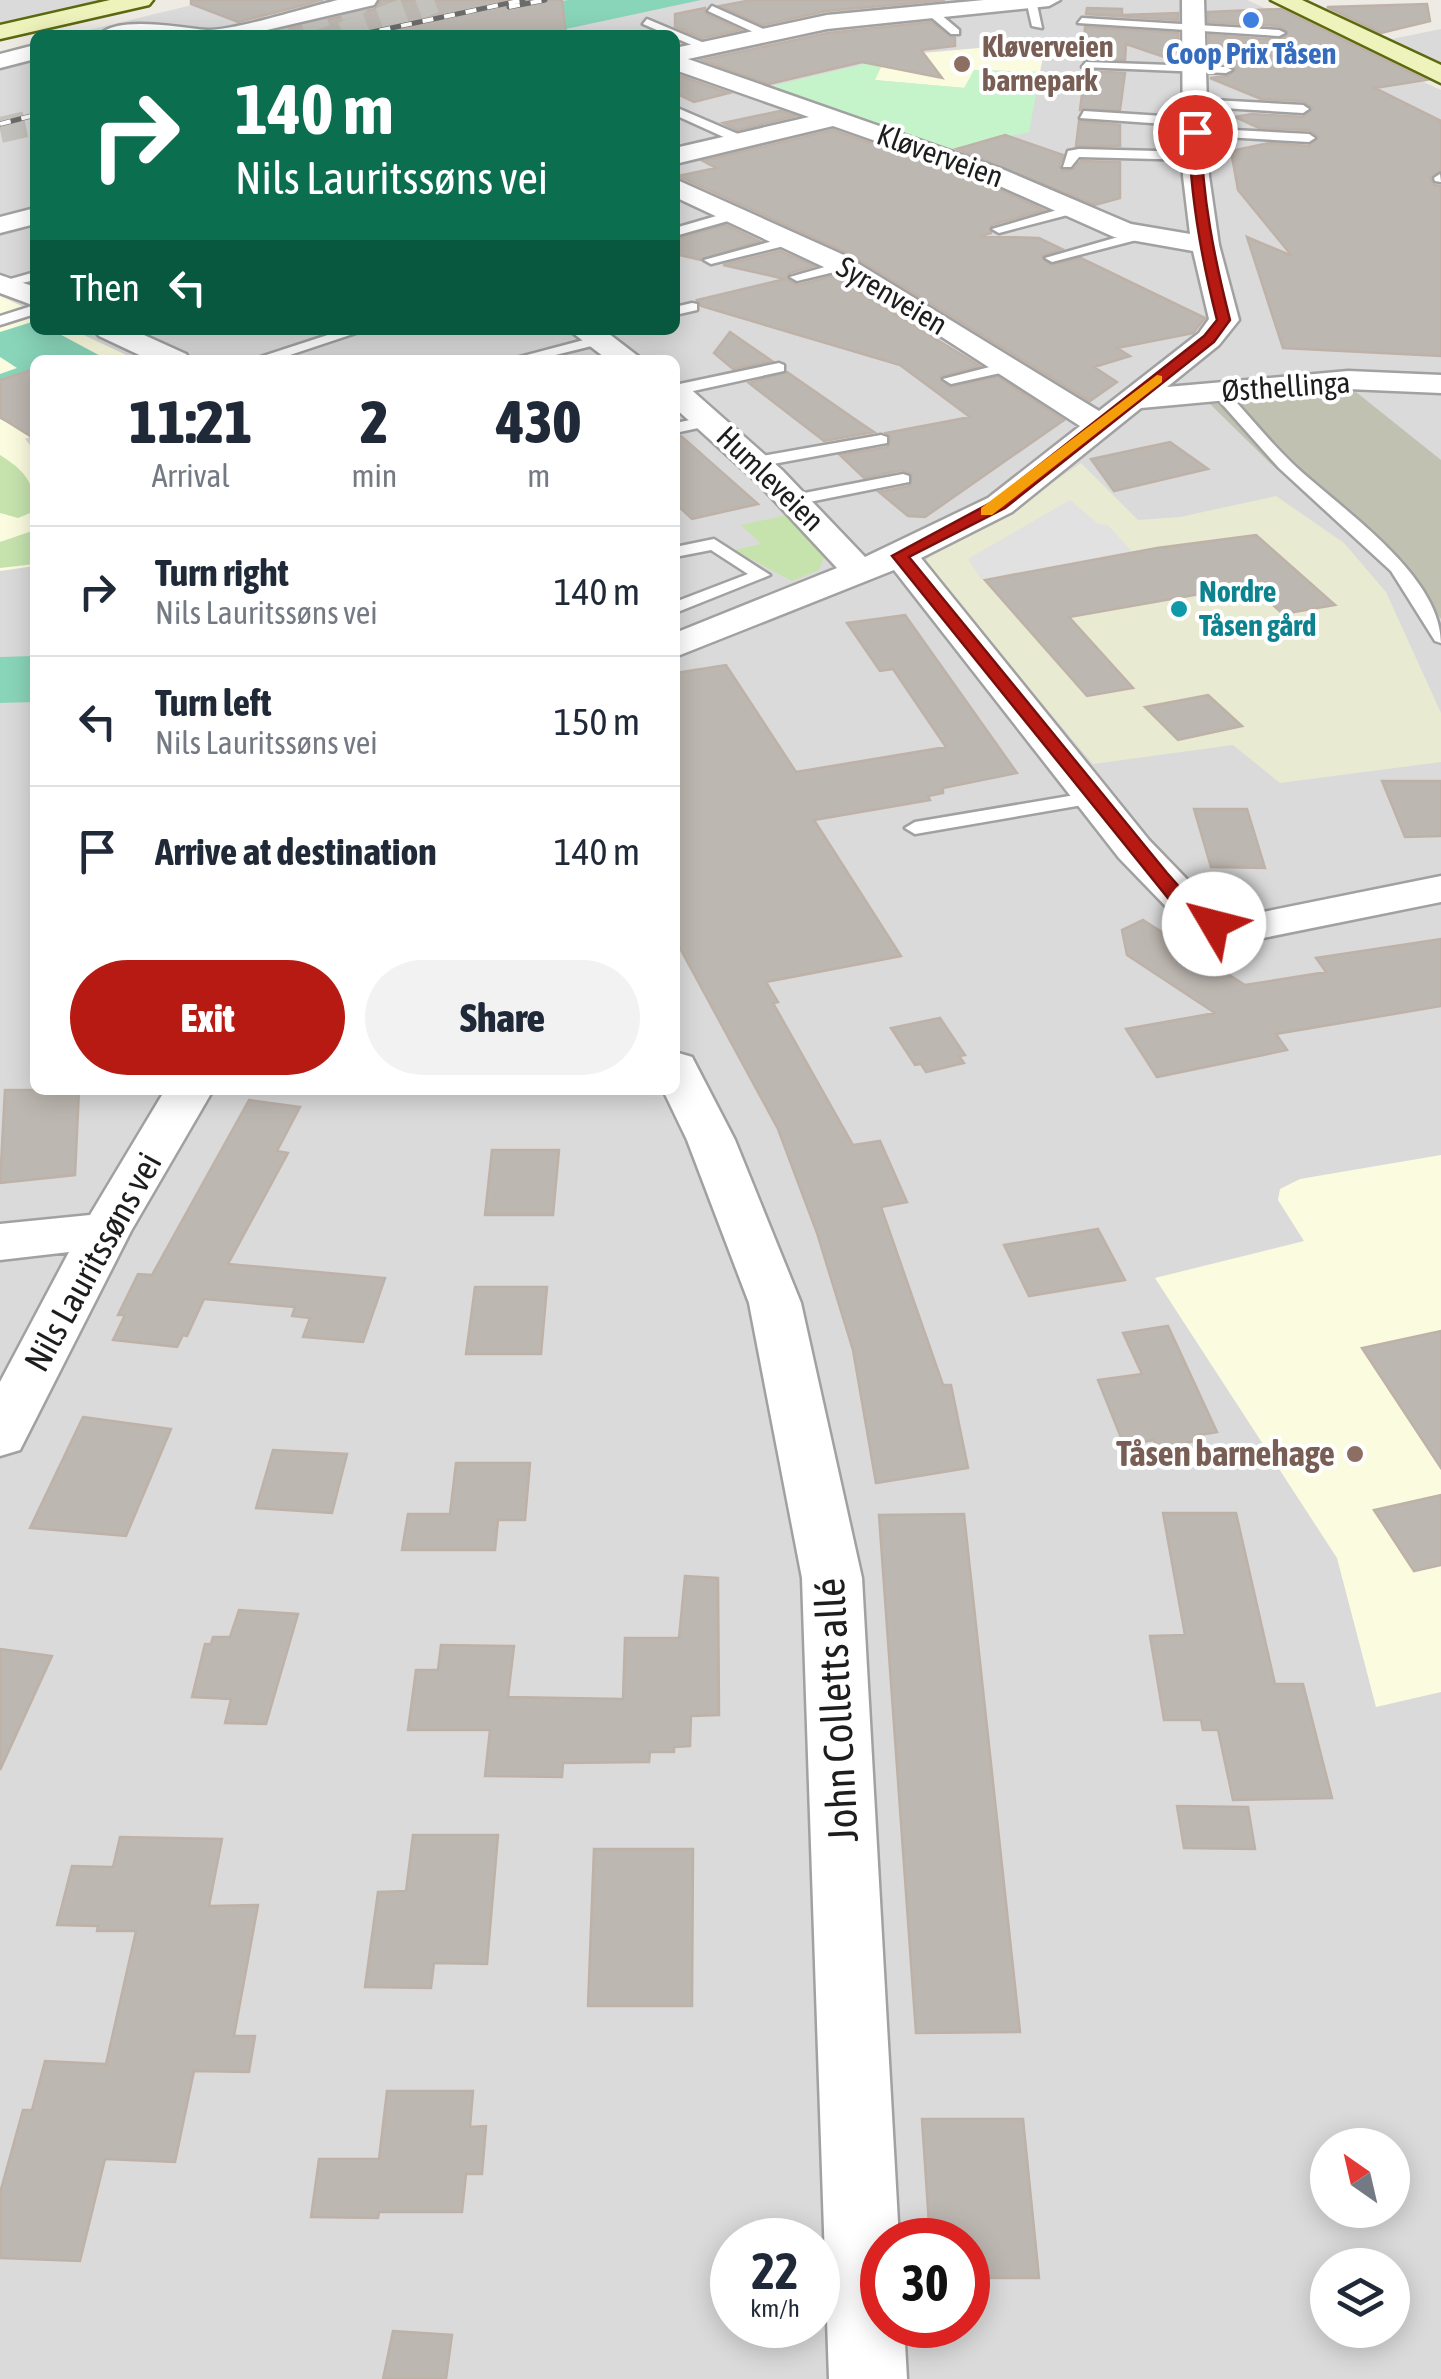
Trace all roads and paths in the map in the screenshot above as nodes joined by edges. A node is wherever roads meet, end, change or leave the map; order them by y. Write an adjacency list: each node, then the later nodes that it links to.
1 (141, 0): 14 (street)
2 (366, 0): 12 (street)
3 (1049, 0): 5 (street)
4 (1284, 0): 27 (street)
5 (1032, 1): 6 (street); 11 (lane)
6 (942, 6): 15 (lane); 17 (street)
7 (712, 10): 17 (lane)
8 (1191, 13): 9 (lane); 16 (lane); 25 (street)
9 (1082, 21)
10 (647, 22): 13 (lane)
11 (1038, 26)
12 (238, 30)
13 (666, 30)
14 (0, 32)
15 (955, 32)
16 (1278, 33)
17 (766, 34): 19 (street)
18 (680, 36): 19 (lane)
19 (706, 47): 21 (street)
20 (30, 53): 23 (street)
21 (680, 56)
22 (680, 60): 31 (street, Kløverveien)
23 (0, 61)
24 (1086, 65): 25 (lane)
25 (1192, 70): 26 (lane); 32 (street)
26 (1226, 70)
27 (1441, 75)
28 (1303, 109): 32 (lane)
29 (680, 114): 34 (lane)
30 (1084, 115): 32 (lane)
31 (836, 118): 34 (street); 39 (street, Kløverveien)
32 (1195, 133): 33 (lane); 35 (lane); 37 (lane); 47 (street)
33 (1310, 138)
34 (741, 140): 36 (street)
35 (1078, 142)
36 (680, 155)
37 (1068, 164)
38 (680, 191): 40 (street, Syrenveien)
39 (1074, 209): 43 (lane); 45 (street, Kløverveien)
40 (737, 214): 44 (lane); 46 (street, Syrenveien)
41 (30, 217): 42 (street)
42 (0, 225)
43 (998, 229)
44 (680, 231)
45 (1139, 235): 47 (street, Kløverveien); 48 (lane)
46 (791, 240): 49 (lane); 50 (street, Syrenveien)
47 (1204, 245): 74 (street)
48 (1052, 258)
49 (710, 260)
50 (842, 266): 52 (lane); 67 (street, Syrenveien)
51 (30, 277): 53 (lane)
52 (797, 277)
53 (3, 284): 54 (street)
54 (30, 295)
55 (692, 307): 57 (lane)
56 (30, 311): 58 (lane)
57 (680, 311)
58 (0, 321)
59 (120, 335): 63 (street)
60 (342, 335): 64 (lane)
61 (586, 335): 65 (lane)
62 (595, 335): 66 (street)
63 (164, 355)
64 (275, 355)
65 (530, 355)
66 (621, 355)
67 (1008, 367): 69 (lane); 76 (street, Syrenveien)
68 (779, 368): 71 (lane)
69 (951, 379)
70 (1441, 384): 72 (street, Østhellinga)
71 (680, 390)
72 (1219, 392): 74 (street, Østhellinga); 86 (lane)
73 (680, 395): 75 (street, Humleveien)
74 (1131, 400): 76 (street)
75 (711, 421): 77 (lane); 79 (street, Humleveien)
76 (1098, 424): 83 (street)
77 (680, 427)
78 (881, 440): 79 (lane)
79 (756, 462): 81 (street, Humleveien)
80 (903, 480): 81 (lane)
81 (794, 500): 84 (street, Humleveien)
82 (680, 551): 85 (lane)
83 (900, 556): 84 (street); 88 (street)
84 (858, 570): 87 (street)
85 (680, 606)
86 (1441, 638)
87 (680, 644)
88 (1093, 798): 89 (lane); 90 (street)
89 (915, 828)
90 (1441, 889)
91 (680, 1077): 96 (street, John Colletts allé)
92 (186, 1095): 93 (street, Nils Lauritssøns vei)
93 (106, 1231): 94 (street); 95 (street, Nils Lauritssøns vei)
94 (0, 1242)
95 (0, 1435)
96 (868, 2379)

